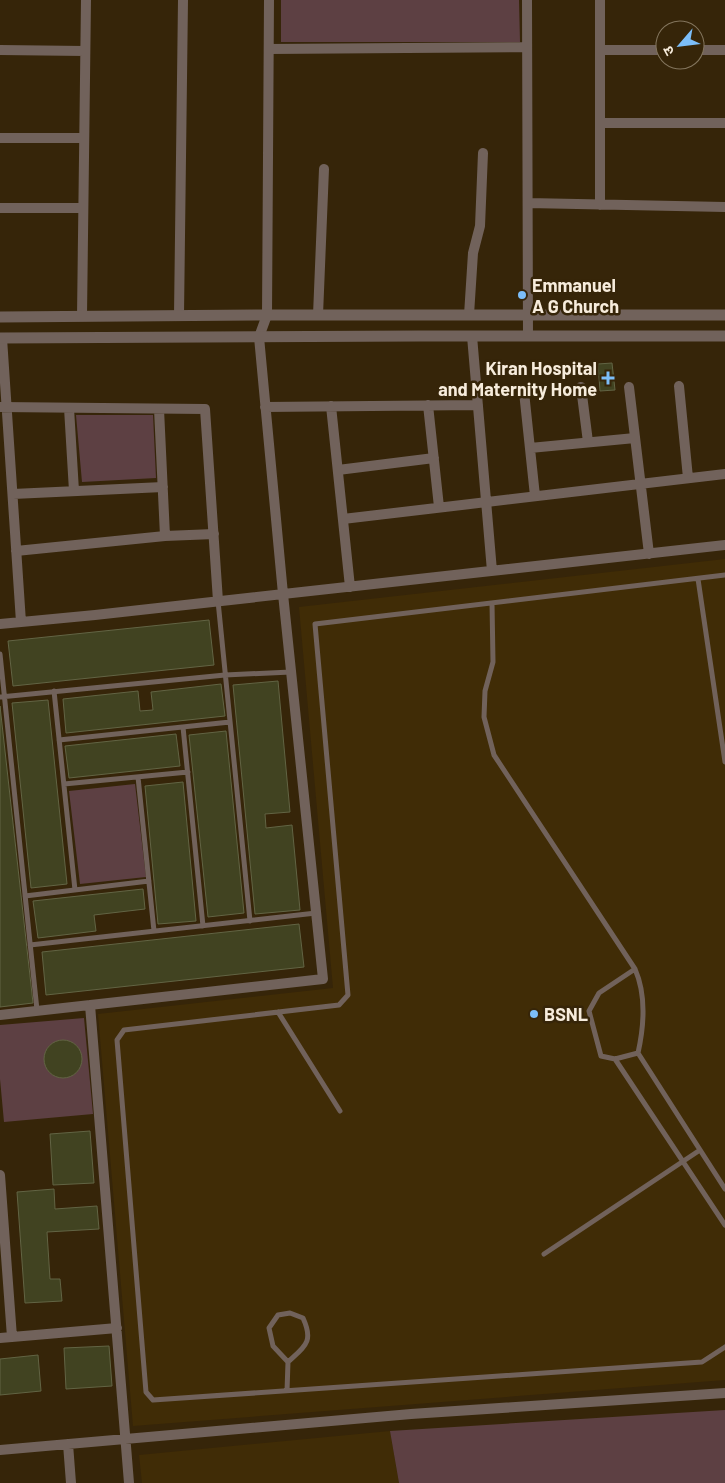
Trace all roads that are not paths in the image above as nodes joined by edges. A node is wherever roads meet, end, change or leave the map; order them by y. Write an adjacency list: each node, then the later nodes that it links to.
1 (86, 0): 13 (street)
2 (183, 0): 25 (street)
3 (269, 0): 7 (street)
4 (527, 0): 6 (street)
5 (600, 0): 9 (street)
6 (527, 47): 7 (street); 20 (street)
7 (269, 49): 26 (street)
8 (0, 50): 13 (street)
9 (600, 50): 10 (street); 14 (street)
10 (655, 50)
11 (705, 50): 12 (street)
12 (725, 50)
13 (85, 51): 17 (street)
14 (600, 123): 15 (street); 21 (street)
15 (725, 123)
16 (0, 138): 17 (street)
17 (84, 138): 24 (street)
18 (482, 153): 28 (street)
19 (324, 169): 27 (street)
20 (528, 203): 21 (street); 29 (street)
21 (600, 205): 22 (street)
22 (725, 207)
23 (0, 208): 24 (street)
24 (83, 208): 30 (street)
25 (179, 315): 26 (street); 30 (street)
26 (267, 315): 27 (street); 36 (street)
27 (318, 315): 28 (street)
28 (469, 315): 29 (street)
29 (528, 315): 31 (street); 34 (street)
30 (82, 316): 32 (street)
31 (725, 316)
32 (0, 317)
33 (472, 336): 34 (street); 36 (street); 43 (street)
34 (528, 336): 35 (street)
35 (725, 336)
36 (259, 337): 37 (street); 46 (street)
37 (1, 338): 45 (street)
38 (679, 386): 55 (street)
39 (581, 387): 50 (street)
40 (629, 387): 49 (street)
41 (524, 392): 51 (street)
42 (428, 405): 43 (street); 44 (street); 52 (street)
43 (478, 405): 61 (street)
44 (331, 406): 46 (street); 53 (street)
45 (3, 407): 47 (street); 59 (street)
46 (265, 407): 73 (street)
47 (69, 408): 48 (street); 58 (street)
48 (159, 408): 57 (street); 64 (street)
49 (635, 438): 50 (street); 56 (street)
50 (588, 442): 51 (street)
51 (530, 448): 60 (street)
52 (434, 458): 53 (street); 62 (street)
53 (338, 470): 63 (street)
54 (725, 474): 55 (street)
55 (688, 478): 56 (street)
56 (641, 484): 60 (street); 68 (street)
57 (163, 487): 58 (street); 65 (street)
58 (74, 491): 59 (street)
59 (12, 494): 67 (street)
60 (535, 496): 61 (street)
61 (486, 502): 62 (street); 69 (street)
62 (439, 508): 63 (street)
63 (344, 519): 72 (street)
64 (214, 534): 65 (street); 74 (street)
65 (165, 536): 67 (street)
66 (725, 545): 68 (street)
67 (16, 550): 76 (street)
68 (649, 554): 69 (street)
69 (492, 571): 72 (street)
70 (725, 576): 71 (lane)
71 (698, 579): 75 (lane); 86 (lane)
72 (350, 587): 73 (street)
73 (283, 594): 74 (street); 79 (street)
74 (218, 601): 76 (street); 80 (lane)
75 (492, 603): 98 (lane); 101 (lane)
76 (21, 622): 77 (street)
77 (0, 624)
78 (0, 654): 82 (lane)
79 (291, 673): 80 (lane); 93 (street)
80 (226, 675): 81 (lane); 83 (lane)
81 (54, 691): 82 (lane); 85 (lane)
82 (2, 696): 92 (lane)
83 (230, 722): 84 (lane); 94 (lane)
84 (183, 727): 85 (lane); 87 (lane)
85 (59, 740): 89 (lane)
86 (725, 762)
87 (188, 772): 88 (lane); 95 (lane)
88 (138, 777): 89 (lane); 90 (lane)
89 (64, 784): 91 (lane)
90 (149, 880): 91 (lane); 96 (lane)
91 (75, 890): 92 (lane)
92 (25, 896): 97 (lane)
93 (316, 913): 94 (lane); 99 (street)
94 (250, 921): 95 (lane)
95 (203, 926): 96 (lane)
96 (154, 931): 97 (lane)
97 (30, 945): 100 (lane)
98 (635, 969): 103 (lane); 104 (lane)
99 (90, 1005): 100 (street); 113 (street)
100 (37, 1010): 102 (street)
101 (278, 1012): 105 (lane); 118 (lane)
102 (0, 1014)
103 (638, 1052): 104 (lane); 106 (lane)
104 (615, 1059): 107 (lane)
105 (340, 1111)
106 (700, 1150): 107 (lane); 109 (lane)
107 (683, 1162): 110 (lane); 112 (lane)
108 (0, 1175): 111 (street)
109 (725, 1189)
110 (725, 1225)
111 (2, 1227): 114 (street)
112 (544, 1254)
113 (116, 1328): 114 (street); 120 (street)
114 (12, 1337): 115 (street)
115 (0, 1338)
116 (725, 1347): 118 (lane)
117 (288, 1362): 117 (lane); 118 (lane)
118 (287, 1391)
119 (725, 1393): 120 (street)
120 (126, 1439): 121 (street); 124 (street)
121 (68, 1444): 122 (street); 123 (street)
122 (0, 1450)
123 (71, 1483)
124 (129, 1483)

